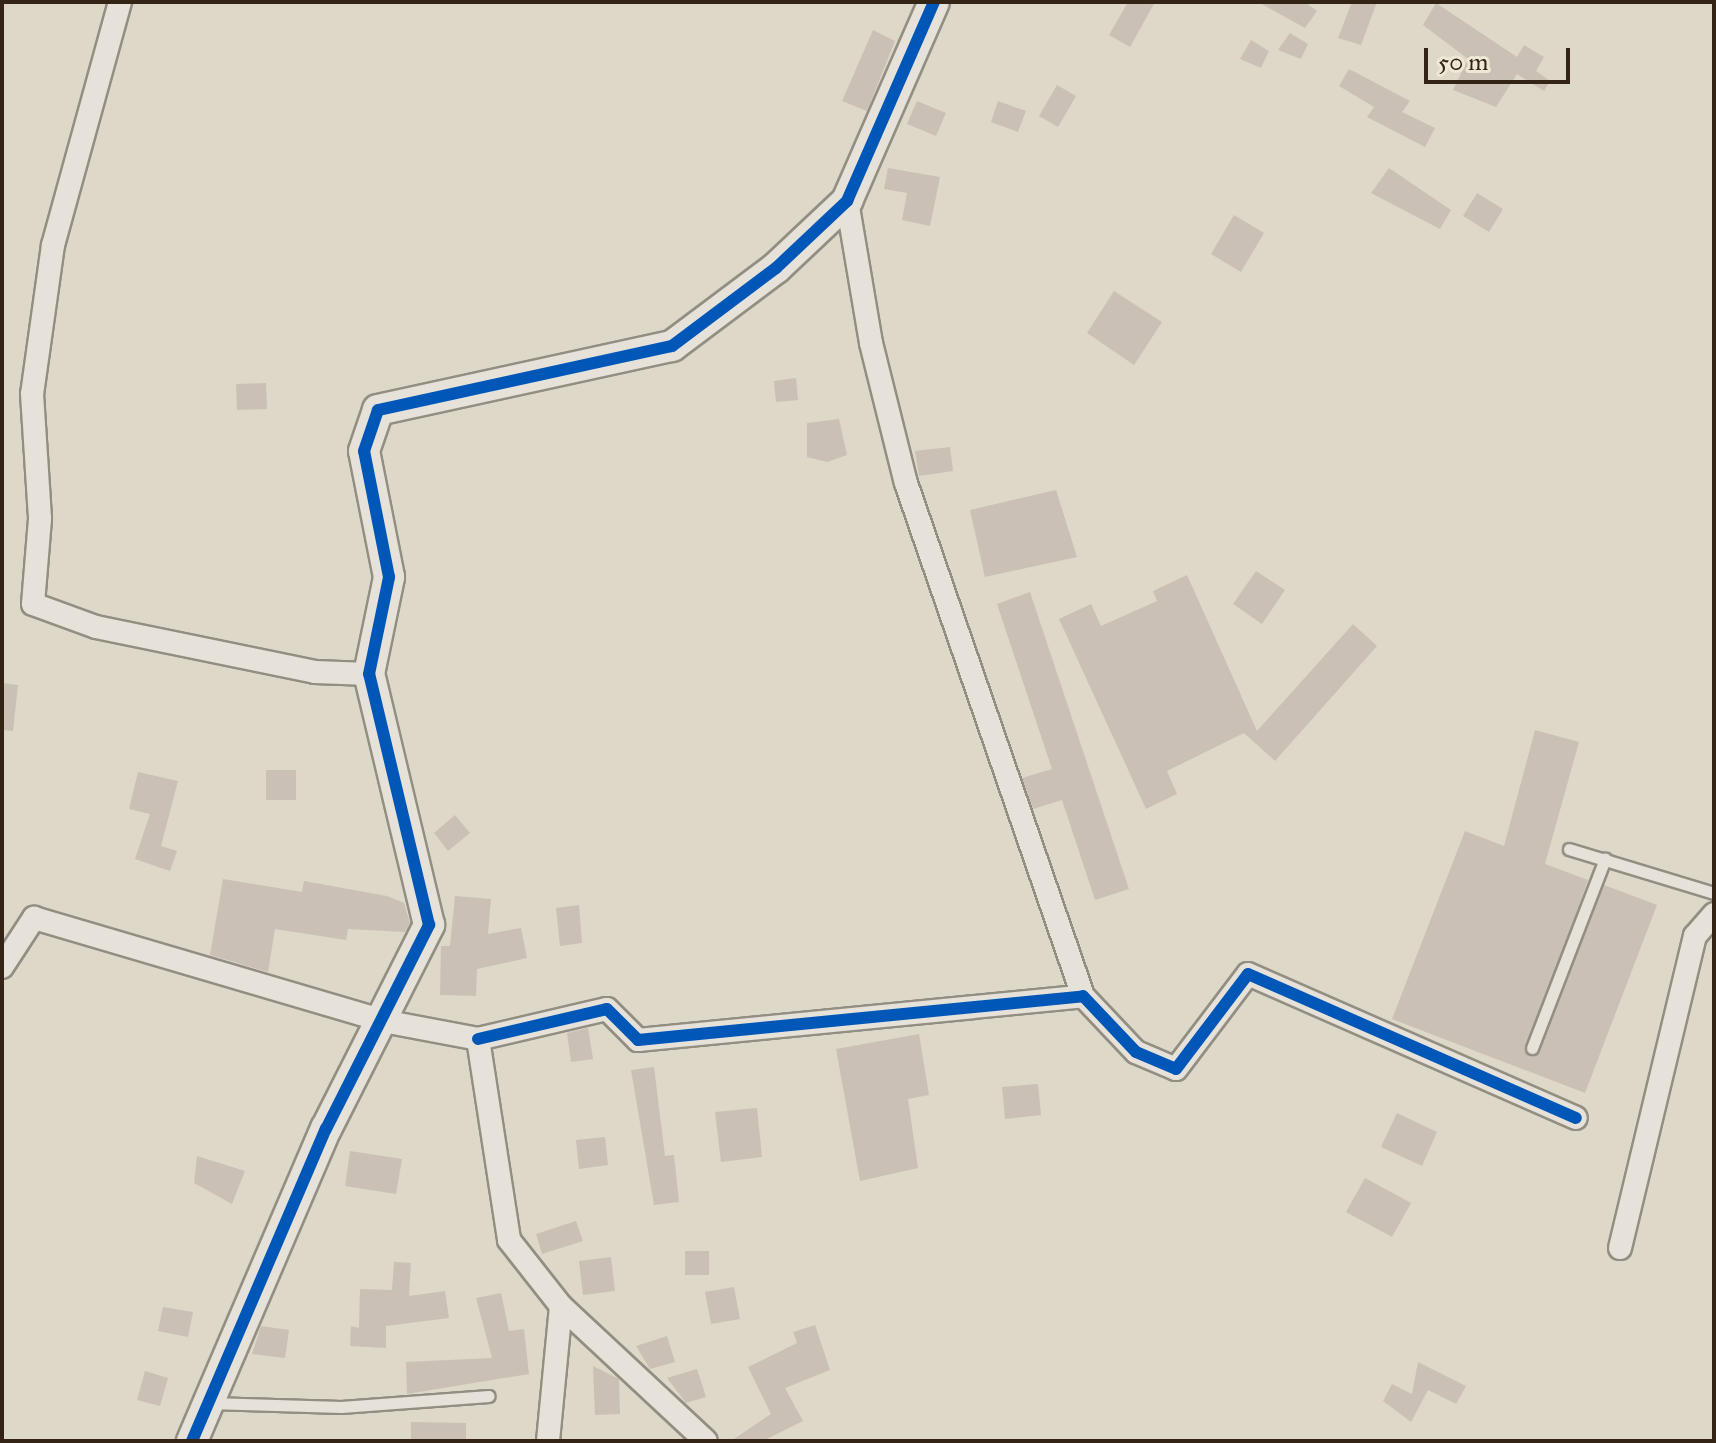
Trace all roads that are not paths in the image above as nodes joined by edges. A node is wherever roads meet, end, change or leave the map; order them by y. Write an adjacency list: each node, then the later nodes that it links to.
1 (120, 2): 4 (street)
2 (934, 2): 3 (street)
3 (847, 201): 4 (street); 10 (street)
4 (369, 674): 11 (street)
5 (1569, 849): 6 (lane)
6 (1605, 859): 7 (lane); 13 (lane)
7 (1714, 893)
8 (1714, 914): 15 (street)
9 (2, 967): 11 (street)
10 (1083, 996): 12 (street); 14 (street)
11 (383, 1021): 12 (street); 18 (street)
12 (478, 1039): 16 (street)
13 (1532, 1048)
14 (1576, 1118)
15 (1620, 1248)
16 (561, 1306): 20 (street); 21 (street)
17 (489, 1396): 18 (lane)
18 (206, 1403): 19 (street)
19 (192, 1441)
20 (548, 1441)
21 (706, 1441)

